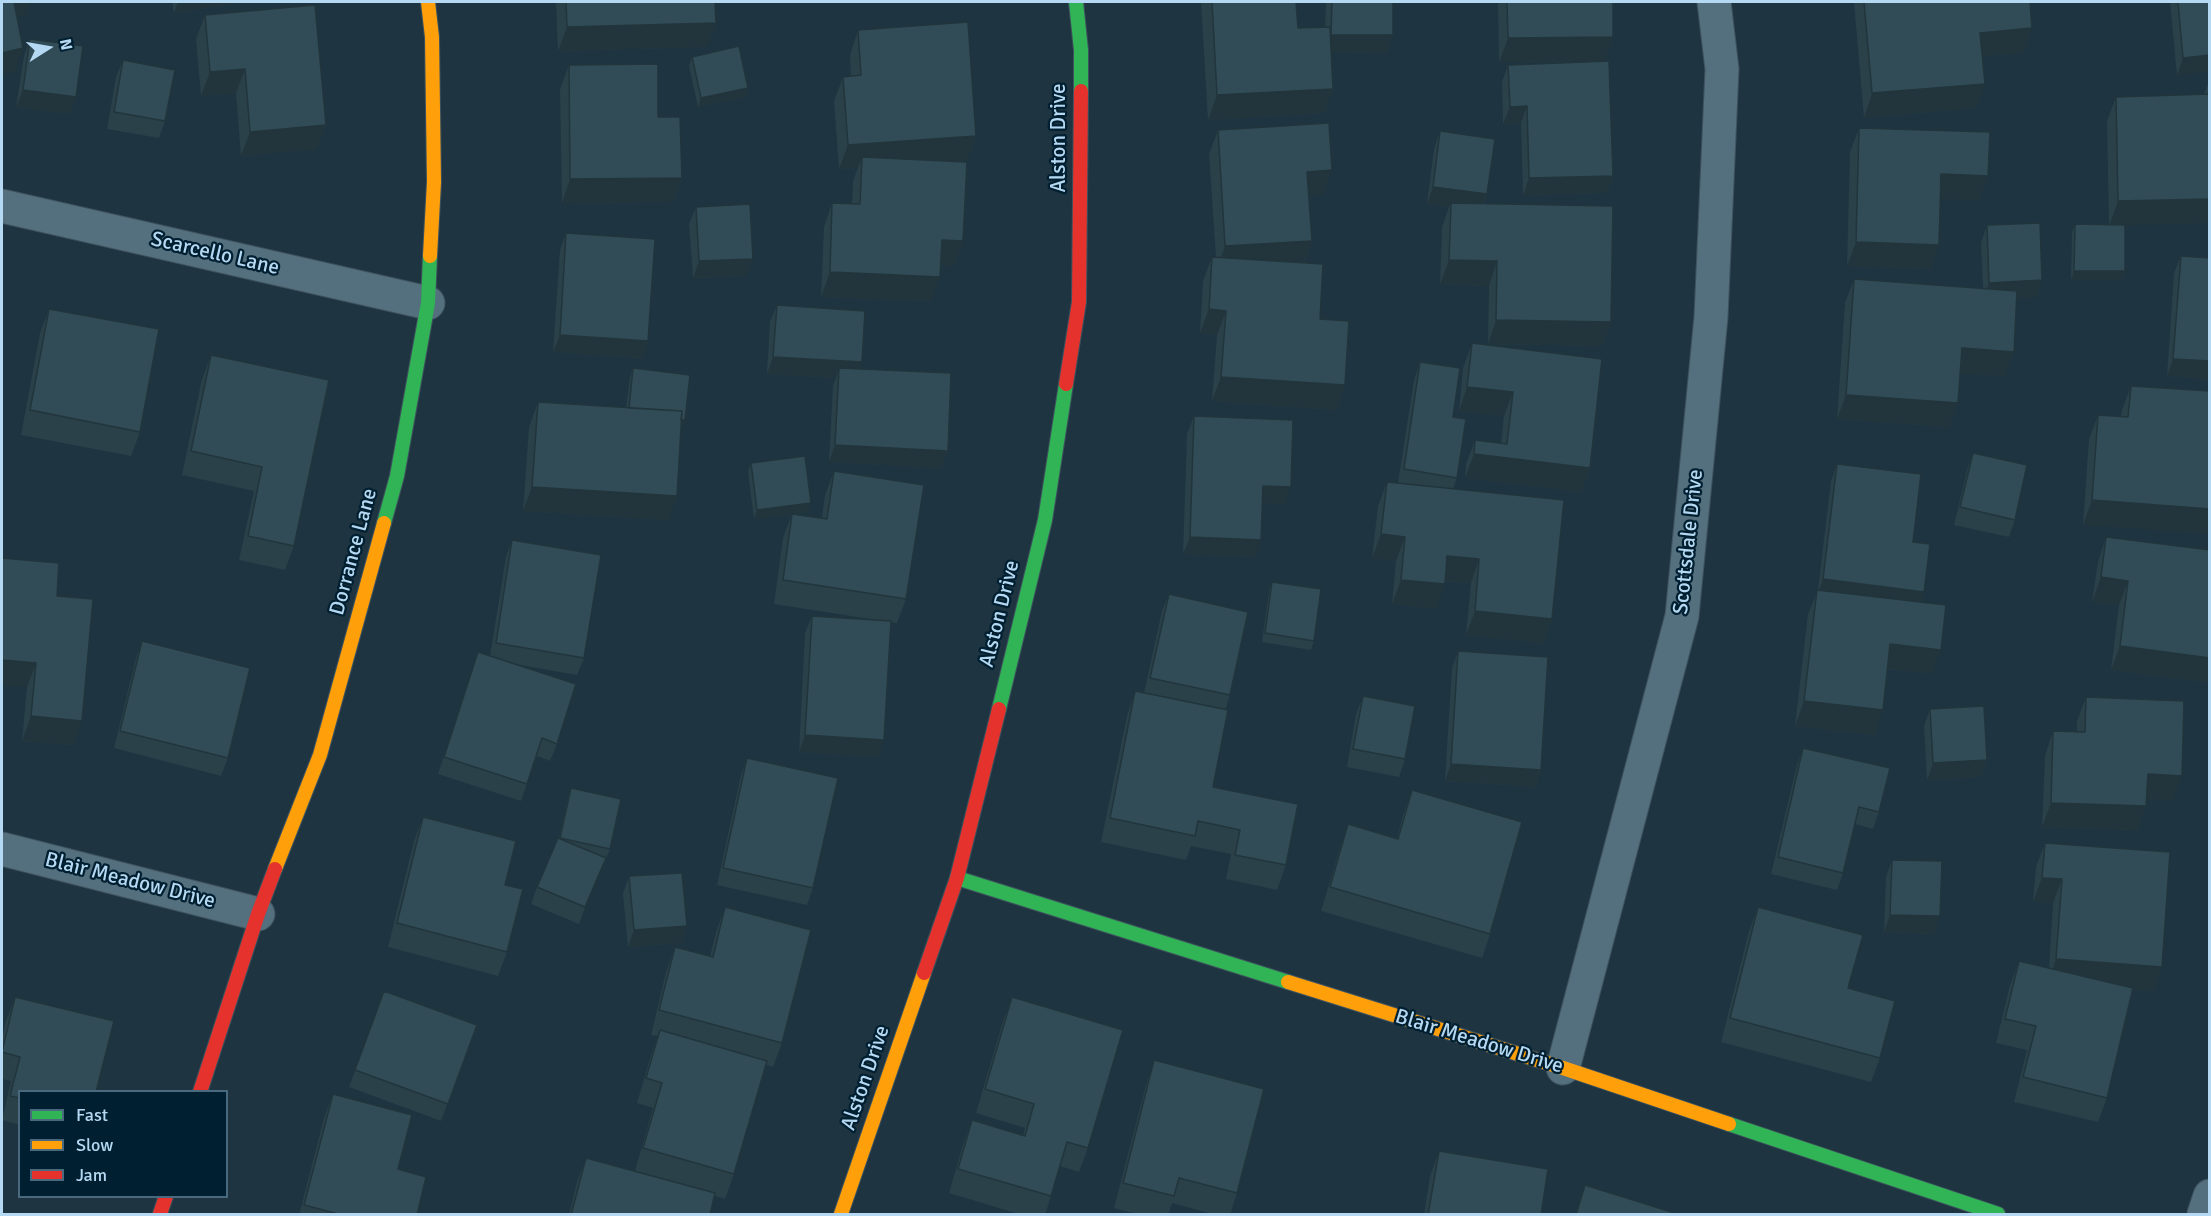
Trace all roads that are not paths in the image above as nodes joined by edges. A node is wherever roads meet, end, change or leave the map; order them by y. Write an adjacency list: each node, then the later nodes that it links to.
1 (428, 2): 5 (street, Dorrance Lane)
2 (1076, 2): 7 (street, Alston Drive)
3 (1714, 2): 9 (street, Scottsdale Drive)
4 (2, 206): 5 (street, Scarcello Lane)
5 (428, 303): 8 (street, Dorrance Lane)
6 (2, 849): 8 (street, Blair Meadow Drive)
7 (957, 878): 9 (street, Blair Meadow Drive); 14 (street, Alston Drive)
8 (258, 914): 10 (street, Dorrance Lane)
9 (1563, 1068): 15 (street, Blair Meadow Drive)
10 (201, 1090)
11 (2210, 1196): 16 (street)
12 (166, 1198): 13 (street)
13 (160, 1215)
14 (841, 1215)
15 (1998, 1215)
16 (2204, 1215)

